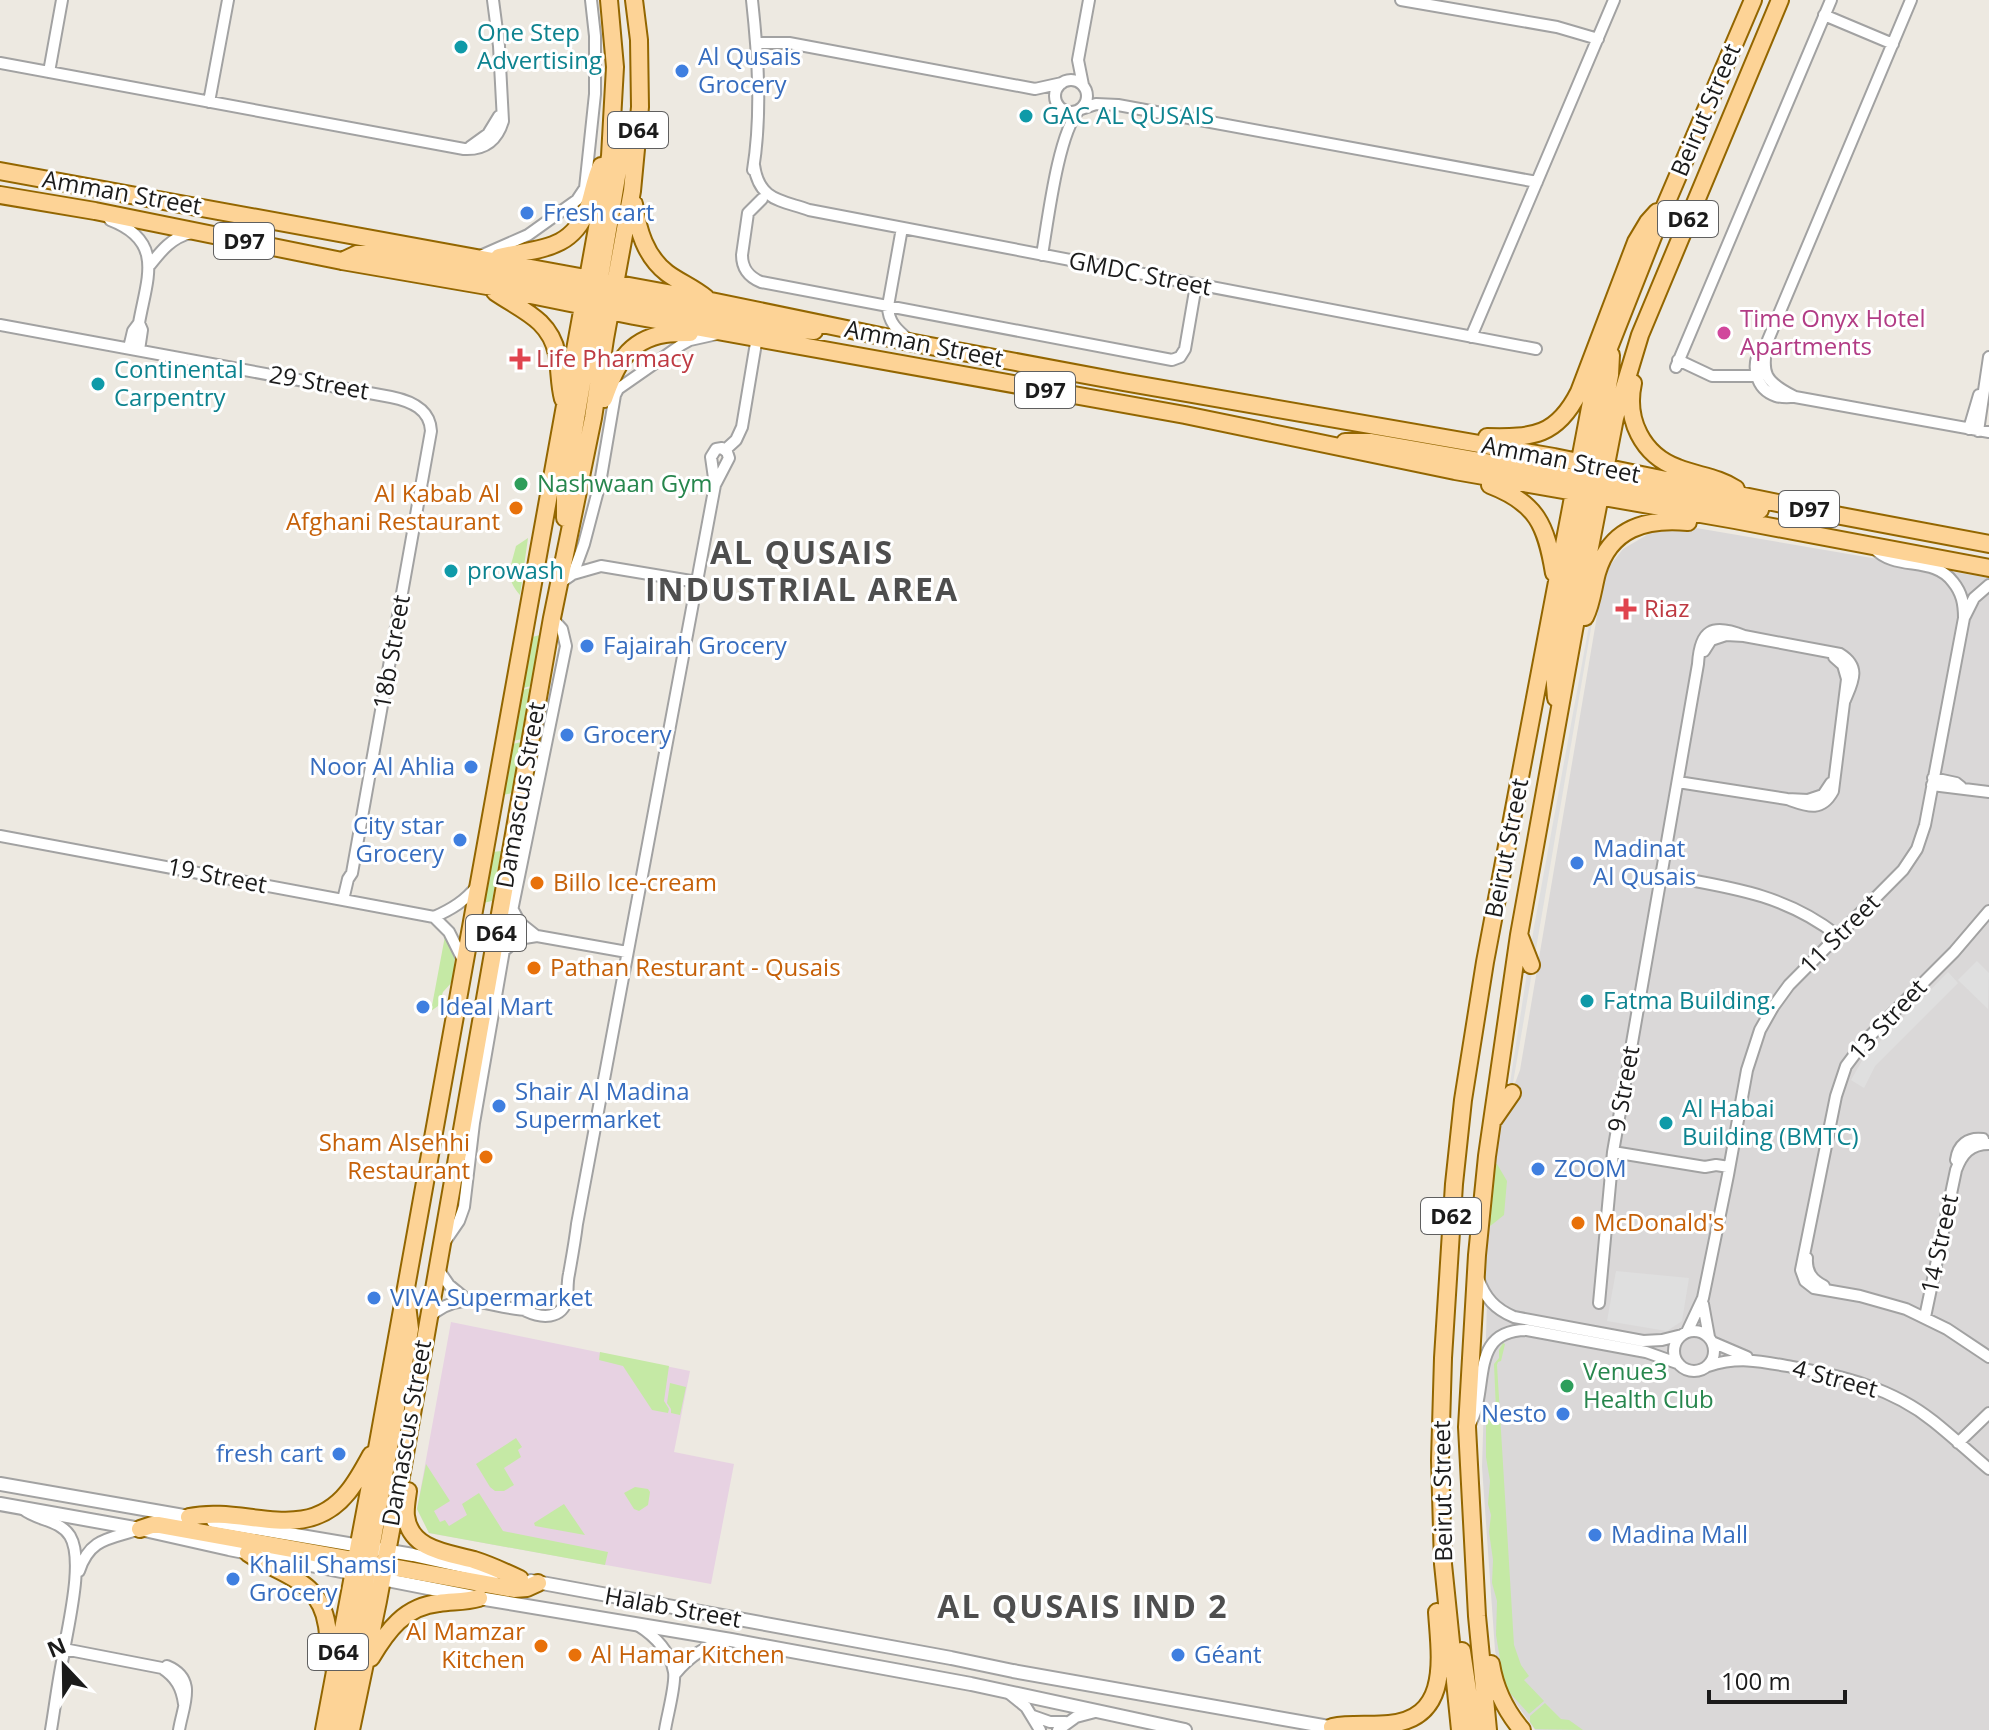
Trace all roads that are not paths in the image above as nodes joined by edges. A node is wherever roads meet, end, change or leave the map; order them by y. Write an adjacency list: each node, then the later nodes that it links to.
1 (62, 0): 22 (street)
2 (228, 0): 26 (street)
3 (493, 0): 26 (street)
4 (591, 0): 45 (street)
5 (634, 0): 36 (main road, Damascus Street / D64)
6 (752, 0): 18 (street)
7 (1089, 0): 20 (street)
8 (1401, 0): 15 (street)
9 (1614, 0): 17 (street)
10 (1753, 0): 39 (main road, Beirut Street / D62)
11 (1780, 0): 57 (main road, Beirut Street / D62)
12 (1831, 0): 16 (street)
13 (1911, 0): 19 (street)
14 (609, 1): 28 (main road, Damascus Street / D64)
15 (1420, 2): 17 (street)
16 (1824, 15): 19 (street); 65 (street)
17 (1598, 39): 35 (street)
18 (756, 43): 25 (street); 33 (street)
19 (1893, 44): 60 (street)
20 (1078, 60): 23 (street); 24 (street)
21 (0, 63): 22 (street)
22 (49, 72): 26 (street)
23 (1062, 82): 24 (street); 25 (street); 27 (street)
24 (1085, 87): 29 (street); 30 (street)
25 (1035, 89): 27 (street)
26 (209, 102)
27 (1058, 104): 30 (street); 31 (street)
28 (614, 105): 32 (main road, Damascus Street / D64); 50 (main road)
29 (1118, 105): 30 (street); 35 (street)
30 (1080, 109): 31 (street)
31 (1062, 146): 44 (street)
32 (610, 156): 45 (main road); 50 (main road, Damascus Street / D64)
33 (754, 165): 38 (street); 40 (street, GMDC Street)
34 (0, 171): 45 (main road, Amman Street / D97)
35 (1537, 182): 59 (street)
36 (632, 191): 50 (main road, Damascus Street / D64); 51 (main road)
37 (0, 195): 41 (main road, Amman Street / D97)
38 (762, 199): 40 (street, GMDC Street); 52 (street)
39 (1665, 206): 71 (main road); 74 (main road, Beirut Street / D62)
40 (809, 210): 42 (street, GMDC Street)
41 (95, 211): 43 (main road, Amman Street / D97); 47 (street)
42 (902, 228): 44 (street, GMDC Street); 52 (street)
43 (197, 232): 46 (main road, Amman Street / D97); 47 (street)
44 (1042, 255): 48 (street, GMDC Street)
45 (484, 259): 50 (main road, Amman Street / D97)
46 (342, 261): 49 (main road, Amman Street / D97); 50 (main road)
47 (150, 265): 62 (street)
48 (1196, 285): 52 (street); 59 (street, GMDC Street)
49 (487, 286): 50 (main road, Amman Street / D97); 67 (main road)
50 (599, 295): 51 (main road, Amman Street / D97); 54 (main road, Amman Street / D97); 55 (main road); 67 (main road, Damascus Street / D64); 68 (main road, Damascus Street / D64); 78 (main road)
51 (711, 301): 55 (main road, Amman Street / D97)
52 (888, 306): 61 (street)
53 (0, 325): 62 (street, 29 Street)
54 (706, 328): 56 (main road, Amman Street / D97); 68 (main road)
55 (843, 329): 61 (main road, Amman Street / D97)
56 (726, 332): 58 (main road, Amman Street / D97); 81 (street)
57 (1640, 335): 74 (main road, Beirut Street / D62); 75 (main road)
58 (757, 337): 72 (main road, Amman Street / D97); 84 (street)
59 (1471, 337): 63 (street, GMDC Street)
60 (1768, 340): 65 (street); 66 (street)
61 (914, 343): 71 (main road, Amman Street / D97)
62 (134, 349): 69 (street, 29 Street)
63 (1536, 349)
64 (1989, 357): 70 (street)
65 (1756, 376): 66 (street)
66 (1795, 397): 70 (street)
67 (566, 405): 96 (main road, Damascus Street / D64)
68 (593, 418): 78 (main road, Damascus Street / D64)
69 (431, 431): 97 (street, 18b Street)
70 (1979, 431)
71 (1452, 440): 74 (main road, Amman Street / D97)
72 (1325, 445): 73 (main road, Amman Street / D97); 74 (main road)
73 (1455, 471): 74 (main road, Amman Street / D97); 85 (main road)
74 (1589, 480): 75 (main road, Amman Street / D97); 76 (main road); 77 (main road, Amman Street / D97); 85 (main road, Beirut Street / D62); 89 (main road, Beirut Street / D62); 90 (main road)
75 (1744, 496): 76 (main road, Amman Street / D97)
76 (1841, 516): 79 (main road, Amman Street / D97)
77 (1721, 518): 80 (main road, Amman Street / D97); 89 (main road)
78 (568, 536): 83 (main road, Damascus Street / D64)
79 (1989, 544)
80 (1873, 546): 82 (main road, Amman Street / D97); 88 (street, 11 Street)
81 (592, 555): 83 (street); 83 (street); 84 (street)
82 (1989, 568)
83 (566, 579): 87 (main road, Damascus Street / D64)
84 (697, 582): 105 (street)
85 (1556, 583): 143 (main road, Beirut Street / D62)
86 (1989, 585): 88 (street, 11 Street)
87 (552, 618): 98 (street); 114 (main road, Damascus Street / D64)
88 (1964, 618): 92 (street, 11 Street)
89 (1574, 630): 90 (main road, Beirut Street / D62)
90 (1559, 709): 101 (main road, Beirut Street / D62)
91 (1678, 782): 91 (street, 9 Street); 95 (street, 9 Street)
92 (1933, 782): 93 (street); 103 (street, 11 Street)
93 (1989, 792)
94 (0, 836): 97 (street, 19 Street)
95 (1662, 875): 103 (street); 111 (street, 9 Street)
96 (478, 884): 100 (street); 106 (main road, Damascus Street / D64)
97 (346, 900): 100 (street, 19 Street)
98 (513, 910): 102 (street); 104 (street)
99 (1989, 911): 122 (street, 13 Street)
100 (434, 917): 106 (street)
101 (1519, 935): 107 (main road); 109 (main road, Beirut Street / D62)
102 (537, 936): 104 (street); 105 (street)
103 (1834, 938): 112 (street, 11 Street)
104 (504, 950): 114 (street)
105 (627, 952): 120 (street)
106 (464, 962): 115 (main road, Damascus Street / D64)
107 (1531, 965)
108 (1512, 1093): 109 (main road)
109 (1491, 1123): 117 (main road, Beirut Street / D62)
110 (1989, 1143): 122 (street, 14 Street)
111 (1613, 1152): 112 (street); 121 (street, 9 Street)
112 (1729, 1171): 119 (street, 11 Street)
113 (398, 1242): 115 (main road)
114 (440, 1247): 116 (main road, Damascus Street / D64)
115 (410, 1262): 118 (main road, Damascus Street / D64)
116 (437, 1267): 120 (street); 123 (main road, Damascus Street / D64)
117 (1476, 1273): 124 (street); 131 (main road, Beirut Street / D62)
118 (403, 1296): 132 (main road, Damascus Street / D64); 142 (main road)
119 (1703, 1298): 124 (street, 11 Street); 125 (street, 11 Street)
120 (466, 1299): 123 (street)
121 (1599, 1303)
122 (1925, 1317): 126 (street, 13 Street)
123 (428, 1319): 135 (main road, Damascus Street / D64)
124 (1684, 1333): 125 (street); 128 (street)
125 (1710, 1340): 127 (street, 4 Street); 129 (street)
126 (1989, 1357)
127 (1752, 1359): 129 (street, 4 Street); 133 (street, 4 Street)
128 (1677, 1363): 129 (street); 131 (street)
129 (1708, 1366)
130 (1989, 1413): 133 (street)
131 (1467, 1427): 148 (main road, Beirut Street / D62)
132 (378, 1443): 139 (main road); 142 (main road, Damascus Street / D64)
133 (1961, 1445): 134 (street, 4 Street)
134 (1989, 1469)
135 (402, 1471): 142 (main road, Damascus Street / D64); 144 (main road)
136 (0, 1484): 139 (street, Halab Street)
137 (0, 1504): 138 (street, Halab Street)
138 (21, 1508): 140 (street, Halab Street); 145 (street)
139 (189, 1517): 142 (street, Halab Street)
140 (140, 1529): 141 (street, Halab Street); 142 (main road); 145 (street)
141 (248, 1553): 142 (street, Halab Street); 155 (main road)
142 (369, 1563): 144 (street, Halab Street); 146 (main road); 147 (street, Halab Street); 152 (main road, Damascus Street / D64); 155 (main road, Damascus Street / D64); 165 (main road)
143 (1443, 1564): 161 (main road); 171 (main road, Beirut Street / D62); 172 (main road)
144 (520, 1579): 146 (street, Halab Street)
145 (75, 1580): 151 (street)
146 (538, 1583): 153 (street, Halab Street)
147 (479, 1598): 149 (street, Halab Street); 152 (main road)
148 (1477, 1616): 173 (main road, Beirut Street / D62); 174 (main road)
149 (637, 1625): 150 (street, Halab Street); 154 (street)
150 (731, 1640): 154 (street); 156 (street, Halab Street)
151 (64, 1649): 162 (street); 163 (street)
152 (363, 1669): 166 (main road, Damascus Street / D64)
153 (1013, 1671): 156 (street); 161 (street, Halab Street)
154 (675, 1674): 167 (street)
155 (333, 1677): 164 (main road, Damascus Street / D64)
156 (971, 1684): 157 (street, Halab Street)
157 (1010, 1694): 158 (street, Halab Street); 159 (street)
158 (1095, 1711): 160 (street); 170 (street, Halab Street)
159 (1033, 1716): 160 (street); 168 (street)
160 (1068, 1722): 169 (street)
161 (1340, 1729)
162 (51, 1730)
163 (179, 1730)
164 (324, 1730)
165 (339, 1730)
166 (351, 1730)
167 (665, 1730)
168 (1040, 1730)
169 (1058, 1730)
170 (1185, 1730)
171 (1460, 1730)
172 (1474, 1730)
173 (1488, 1730)
174 (1522, 1730)

